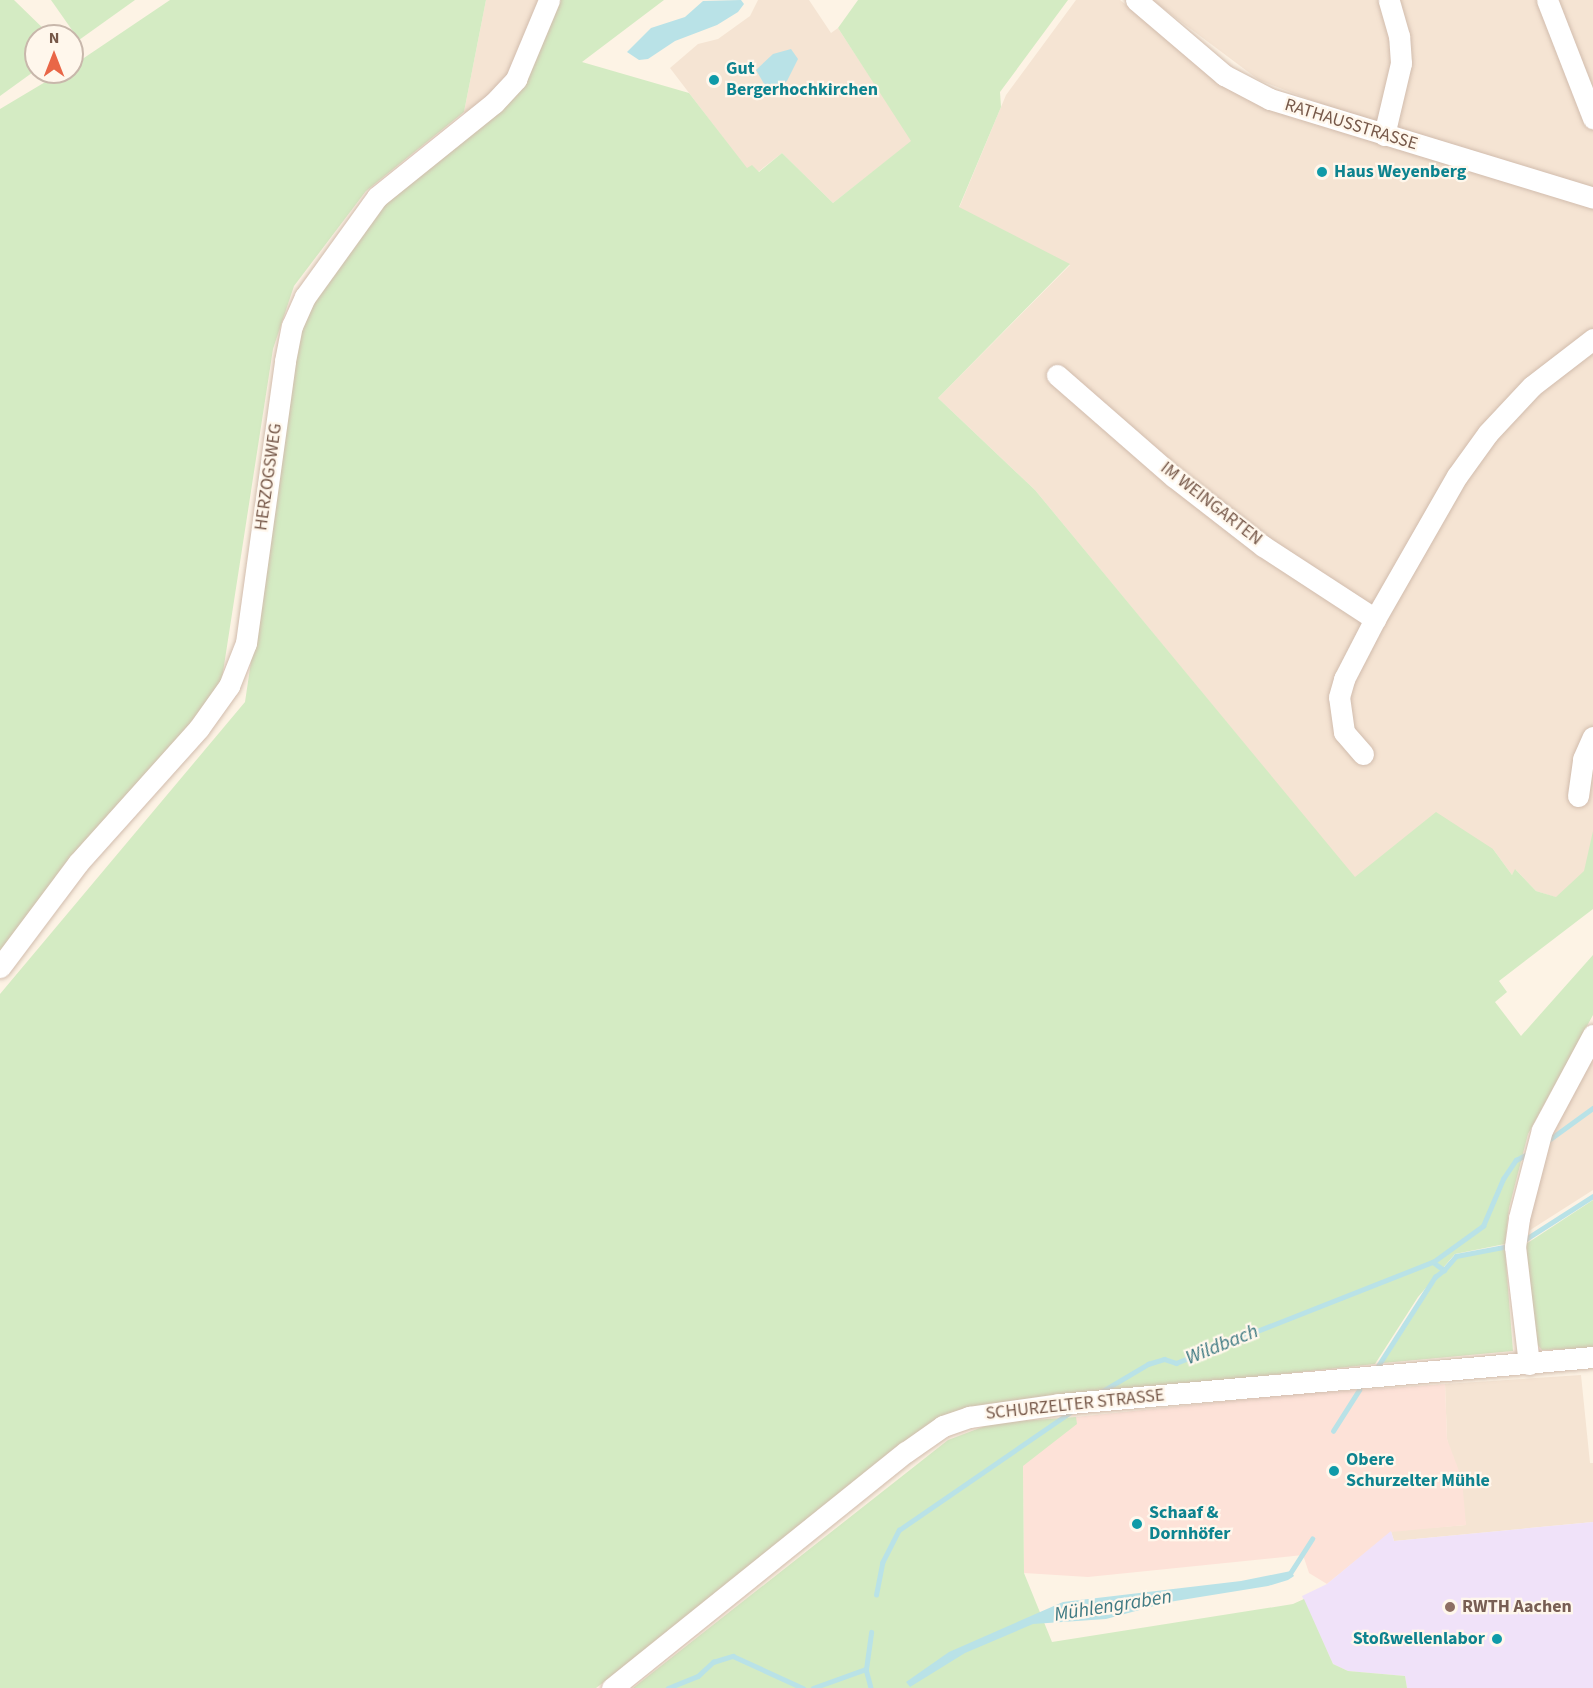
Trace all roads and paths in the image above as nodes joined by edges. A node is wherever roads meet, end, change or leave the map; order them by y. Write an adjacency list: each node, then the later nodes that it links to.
1 (549, 0): 14 (street, HERZOGSWEG)
2 (1136, 0): 6 (street, RATHAUSSTRASSE)
3 (1389, 0): 6 (street)
4 (1547, 0): 5 (street)
5 (1593, 118)
6 (1384, 135): 7 (street, RATHAUSSTRASSE)
7 (1593, 198)
8 (1593, 339): 10 (street)
9 (1057, 375): 10 (street, IM WEINGARTEN)
10 (1375, 619): 12 (street)
11 (1593, 737): 13 (street)
12 (1363, 754)
13 (1578, 796)
14 (0, 967)
15 (1593, 1035): 17 (street)
16 (1593, 1358): 17 (street, SCHURZELTER STRASSE)
17 (1529, 1364): 18 (street, SCHURZELTER STRASSE)
18 (612, 1688)

